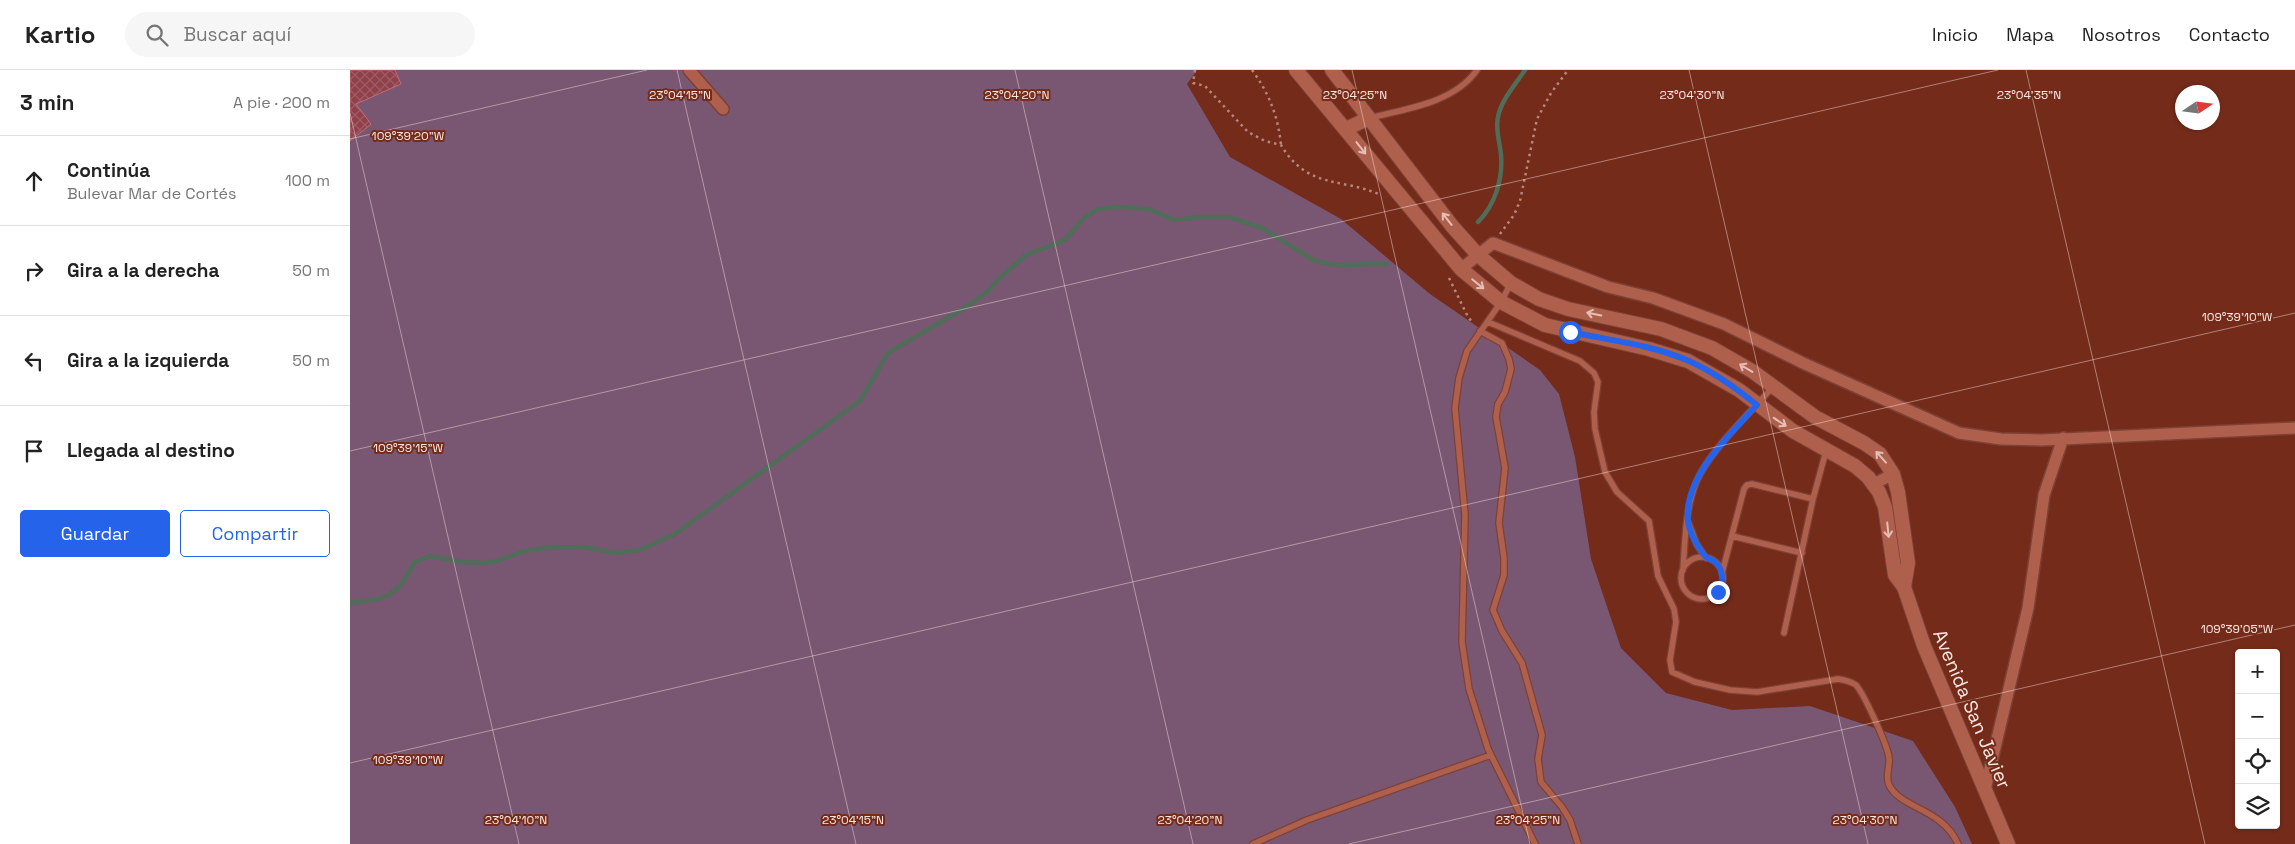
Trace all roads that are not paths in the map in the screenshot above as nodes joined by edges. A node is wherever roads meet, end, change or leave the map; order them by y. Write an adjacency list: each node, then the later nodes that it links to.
1 (689, 70): 5 (street)
2 (1296, 70): 7 (street)
3 (1332, 70): 6 (street)
4 (1477, 70): 6 (lane)
5 (723, 109)
6 (1369, 118): 7 (street); 8 (street, one-way to 6)
7 (1346, 129): 9 (street, one-way to 9)
8 (1478, 255): 9 (street); 10 (street); 17 (street)
9 (1461, 269): 11 (street, one-way to 11)
10 (1511, 283): 11 (lane); 14 (street, one-way to 10)
11 (1501, 302): 12 (lane); 15 (street)
12 (1488, 322): 13 (lane); 35 (lane)
13 (1480, 331): 30 (lane); 34 (lane)
14 (1774, 387): 15 (lane); 19 (street, one-way to 14)
15 (1757, 405): 18 (street, one-way to 18); 22 (lane)
16 (2295, 428): 17 (street)
17 (2063, 438): 31 (street)
18 (1826, 450): 20 (street); 21 (lane)
19 (1892, 474): 20 (street); 28 (street)
20 (1874, 484): 28 (street, Avenida San Javier, one-way to 28)
21 (1813, 499): 23 (lane); 24 (lane)
22 (1688, 521): 25 (lane); 26 (lane)
23 (1732, 536): 24 (lane); 27 (lane)
24 (1802, 553): 29 (lane)
25 (1706, 558): 26 (lane); 27 (lane)
26 (1683, 570): 27 (lane)
27 (1722, 573)
28 (1904, 587): 31 (street, Avenida San Javier)
29 (1784, 633)
30 (1491, 755): 32 (lane); 33 (lane)
31 (1986, 790): 36 (street, Avenida San Javier)
32 (1253, 844)
33 (1535, 844)
34 (1578, 844)
35 (1958, 844)
36 (2008, 844)

